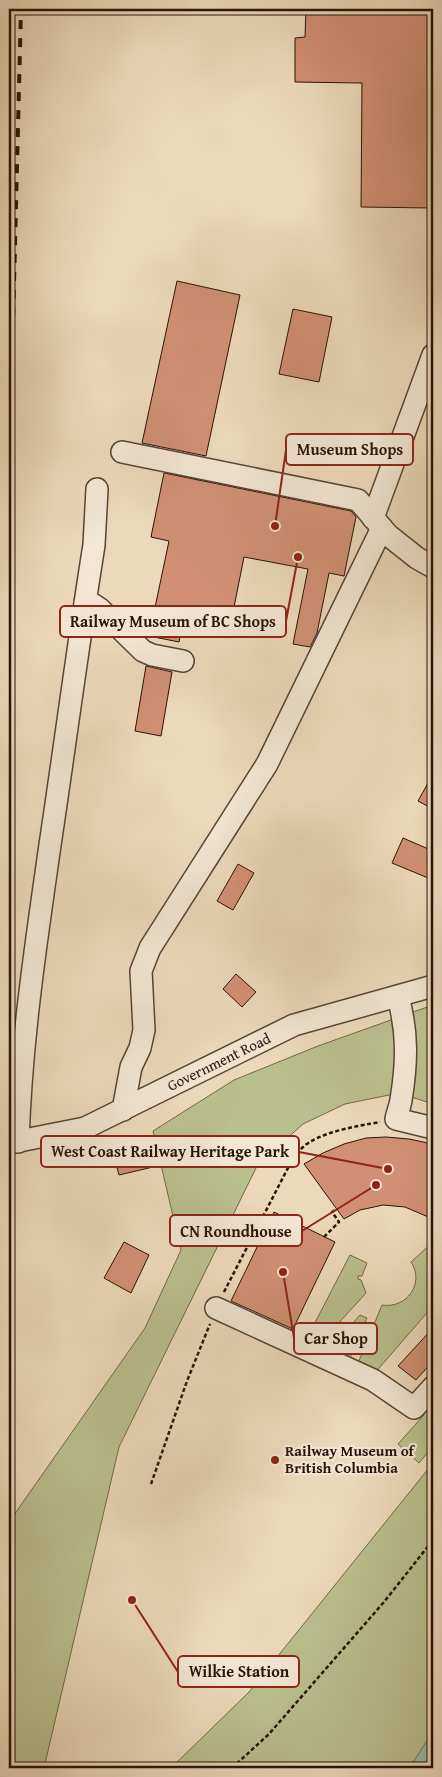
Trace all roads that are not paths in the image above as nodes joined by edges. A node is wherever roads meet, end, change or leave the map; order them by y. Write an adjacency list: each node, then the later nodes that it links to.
1 (433, 355): 4 (street)
2 (122, 452): 4 (street)
3 (97, 488): 6 (street)
4 (377, 523): 5 (street); 10 (street)
5 (433, 567)
6 (85, 604): 7 (street); 12 (street)
7 (183, 661)
8 (433, 986): 9 (street, Government Road)
9 (398, 997): 10 (street, Government Road); 11 (street)
10 (123, 1110): 12 (street, Government Road)
11 (433, 1128)
12 (14, 1143)
13 (216, 1308): 14 (street)
14 (433, 1387)

